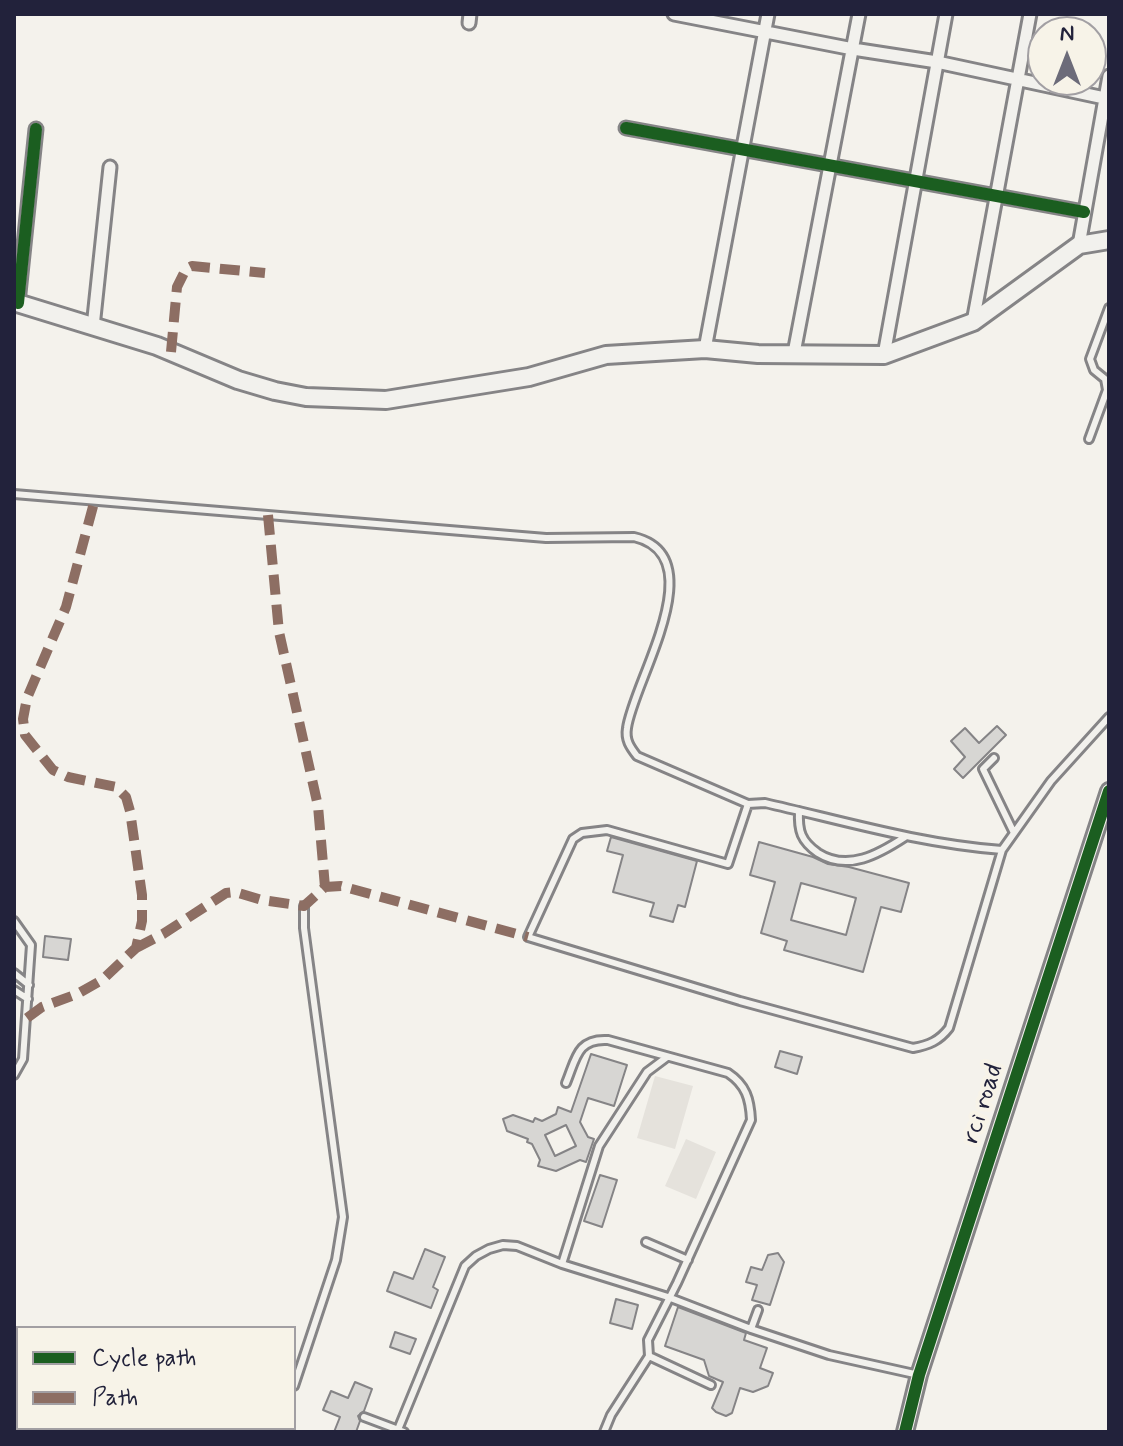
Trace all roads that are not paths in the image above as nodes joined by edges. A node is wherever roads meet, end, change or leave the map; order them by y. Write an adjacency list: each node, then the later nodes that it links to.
1 (676, 14): 6 (street)
2 (768, 14): 6 (street)
3 (859, 14): 7 (street)
4 (946, 14): 8 (street)
5 (1030, 14): 10 (street)
6 (765, 31): 7 (street); 14 (street)
7 (853, 49): 8 (street); 16 (street)
8 (937, 62): 10 (street); 17 (street)
9 (1109, 76): 11 (street)
10 (1017, 79): 11 (street); 18 (street)
11 (1107, 99): 19 (street)
12 (626, 128): 14 (street)
13 (36, 129): 22 (street)
14 (744, 150): 16 (street); 26 (street)
15 (110, 167): 25 (street)
16 (831, 168): 17 (street); 27 (street)
17 (916, 182): 18 (street); 28 (street)
18 (996, 197): 19 (street); 24 (street)
19 (1084, 212): 21 (street)
20 (1109, 240): 21 (main road)
21 (1079, 245): 24 (main road)
22 (16, 303): 25 (main road)
23 (1109, 308): 29 (lane)
24 (973, 322): 28 (main road)
25 (93, 327): 26 (main road)
26 (705, 349): 27 (main road)
27 (794, 353): 28 (main road)
28 (884, 355)
29 (1089, 439)
30 (14, 494): 34 (lane)
31 (1109, 717): 36 (lane)
32 (994, 758): 36 (lane)
33 (1107, 803): 55 (street, rci road)
34 (748, 804): 35 (lane); 38 (lane)
35 (799, 811): 37 (lane); 37 (lane)
36 (1014, 833): 38 (lane)
37 (905, 837): 38 (lane)
38 (1002, 850)
39 (304, 906): 56 (lane)
40 (14, 921): 42 (lane)
41 (14, 973): 42 (lane)
42 (29, 985): 44 (lane)
43 (14, 990): 44 (lane)
44 (28, 999): 46 (lane)
45 (667, 1057): 47 (lane); 49 (lane); 50 (lane)
46 (14, 1075)
47 (566, 1083)
48 (646, 1242): 49 (lane)
49 (688, 1260): 51 (lane)
50 (562, 1264): 51 (lane); 59 (lane)
51 (668, 1297): 53 (lane); 54 (lane)
52 (758, 1310): 53 (lane)
53 (751, 1329): 55 (lane)
54 (649, 1356): 57 (lane); 60 (lane)
55 (919, 1375): 61 (street, rci road)
56 (296, 1380)
57 (711, 1385)
58 (364, 1417): 59 (lane)
59 (400, 1431)
60 (604, 1432)
61 (905, 1432)

